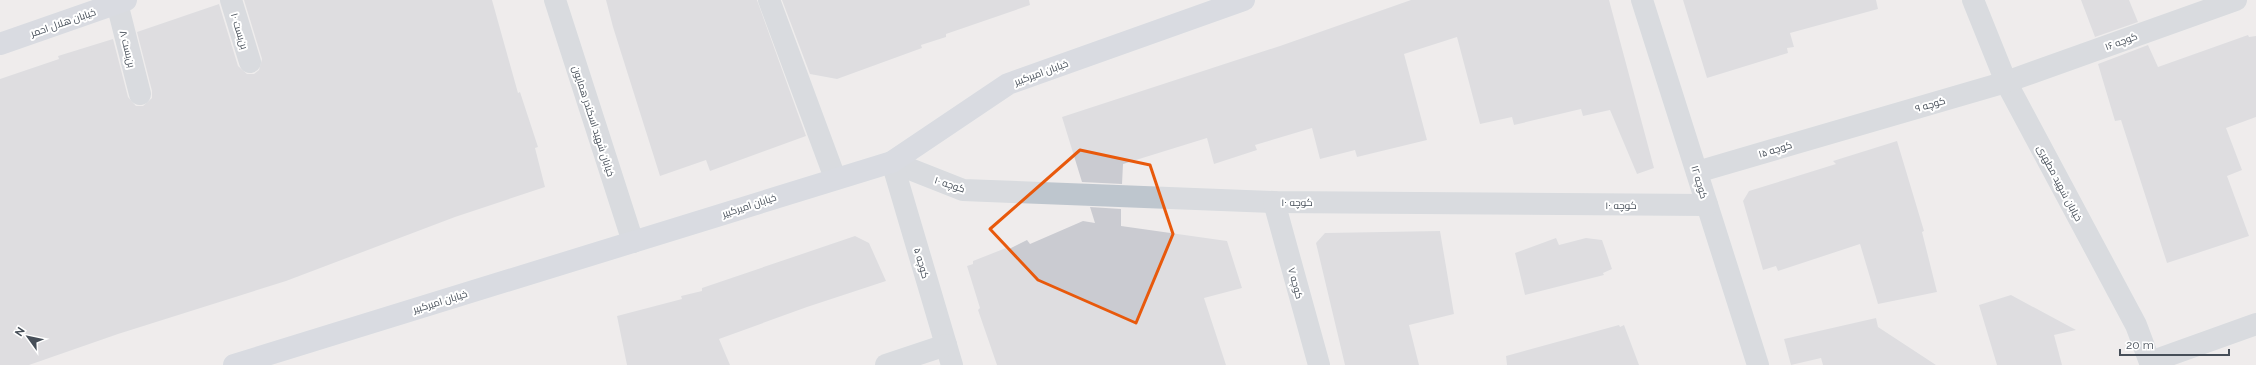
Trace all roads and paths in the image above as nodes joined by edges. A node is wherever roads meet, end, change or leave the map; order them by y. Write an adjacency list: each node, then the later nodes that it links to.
1 (231, 0): 10 (street, بن‌بست ۱۰)
2 (555, 0): 19 (street, خیابان شهید اسکندر همایون)
3 (769, 0): 16 (street)
4 (1244, 0): 14 (street, خیابان امیرکبیر)
5 (1642, 0): 15 (street, کوچه ۱۲)
6 (1973, 0): 11 (street, خیابان شهید مطهری)
7 (2236, 0): 11 (street, کوچه ۱۶)
8 (122, 2): 9 (street, خیابان هلال احمر); 12 (street, بن‌بست ۸)
9 (0, 44)
10 (250, 62)
11 (2006, 82): 13 (street, کوچه ۹); 23 (street, خیابان شهید مطهری)
12 (140, 94)
13 (1854, 126): 15 (street, کوچه ۱۵)
14 (892, 162): 16 (street, خیابان امیرکبیر); 17 (street, کوچه ۱۰); 21 (street, کوچه ۵)
15 (1697, 172): 18 (street, کوچه ۱۲)
16 (835, 178): 19 (street, خیابان امیرکبیر)
17 (1274, 202): 18 (street, کوچه ۱۰); 27 (street, کوچه ۷)
18 (1707, 205): 28 (street, کوچه ۱۲)
19 (633, 242): 22 (street, خیابان امیرکبیر)
20 (2256, 324): 23 (street)
21 (946, 344): 25 (street); 26 (street, کوچه ۵)
22 (260, 361): 24 (street, خیابان امیرکبیر)
23 (2150, 363)
24 (234, 365)
25 (886, 365)
26 (952, 365)
27 (1319, 365)
28 (1758, 365)

